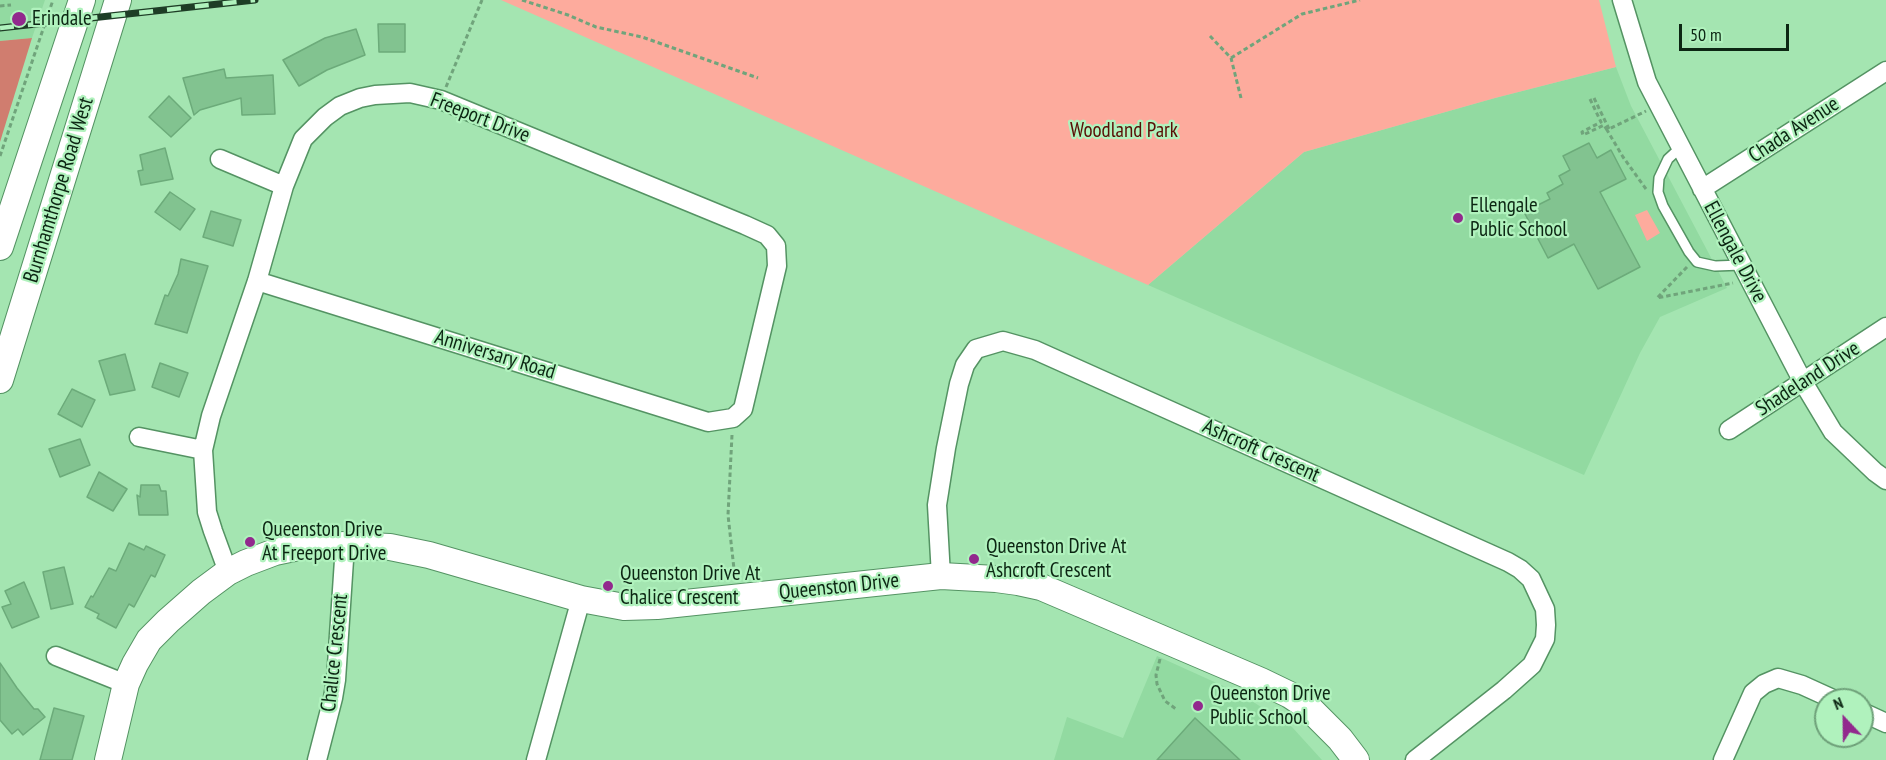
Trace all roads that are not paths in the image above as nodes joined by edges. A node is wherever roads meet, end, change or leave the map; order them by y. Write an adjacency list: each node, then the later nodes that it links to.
1 (81, 0): 9 (street, Burnhamthorpe Road West)
2 (118, 0): 13 (street, Burnhamthorpe Road West)
3 (1622, 0): 5 (street, Ellengale Drive)
4 (1886, 71): 8 (street, Chada Avenue)
5 (1681, 147): 8 (street, Ellengale Drive); 10 (lane)
6 (220, 159): 7 (street)
7 (284, 186): 11 (street, Freeport Drive); 15 (street, Freeport Drive)
8 (1702, 189): 10 (street, Ellengale Drive)
9 (0, 248)
10 (1746, 272): 14 (street, Ellengale Drive)
11 (257, 281): 15 (street, Anniversary Road); 18 (street, Freeport Drive)
12 (1886, 327): 14 (street, Shadeland Drive)
13 (0, 380)
14 (1803, 382): 16 (street, Shadeland Drive); 19 (street, Ellengale Drive)
15 (733, 418)
16 (1730, 430)
17 (139, 437): 18 (street)
18 (203, 450): 21 (street, Freeport Drive)
19 (1886, 480)
20 (345, 545): 21 (street, Queenston Drive); 23 (street, Queenston Drive); 28 (street, Chalice Crescent)
21 (228, 572): 25 (street, Queenston Drive)
22 (941, 576): 23 (street, Queenston Drive); 30 (street, Queenston Drive); 31 (street, Ashcroft Crescent)
23 (581, 599): 29 (street)
24 (56, 656): 25 (street)
25 (126, 684): 27 (street, Queenston Drive)
26 (1814, 690): 32 (street)
27 (108, 760)
28 (317, 760)
29 (536, 760)
30 (1356, 760)
31 (1416, 760)
32 (1722, 760)

